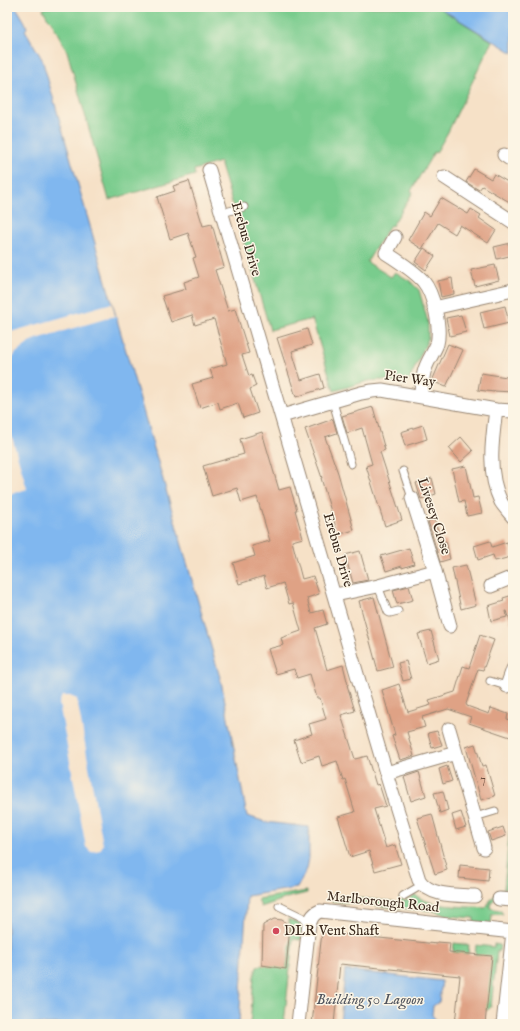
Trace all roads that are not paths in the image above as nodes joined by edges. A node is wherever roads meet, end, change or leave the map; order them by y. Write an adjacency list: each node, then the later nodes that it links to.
1 (209, 170): 4 (street, Erebus Drive)
2 (444, 178): 5 (street)
3 (244, 207): 4 (lane)
4 (222, 213): 13 (street, Erebus Drive)
5 (513, 222)
6 (395, 237): 8 (street)
7 (513, 290): 8 (street)
8 (434, 308): 9 (street)
9 (420, 396): 10 (street, Pier Way); 11 (street, Pier Way)
10 (333, 402): 13 (street, Pier Way); 14 (lane)
11 (496, 410): 12 (street, Pier Way); 17 (street)
12 (513, 410)
13 (282, 416): 22 (street, Erebus Drive)
14 (352, 464)
15 (403, 471): 16 (lane, Livesey Close)
16 (412, 498): 18 (street, Livesey Close)
17 (513, 517)
18 (435, 571): 20 (street, Livesey Close); 24 (street, Livesey Close)
19 (513, 577): 21 (street)
20 (378, 586): 22 (street, Livesey Close); 23 (lane)
21 (491, 586)
22 (334, 595): 30 (street, Erebus Drive)
23 (398, 611)
24 (450, 626)
25 (513, 669): 27 (street)
26 (490, 680): 27 (lane)
27 (510, 687)
28 (449, 729): 29 (street)
29 (456, 752): 30 (street); 32 (street)
30 (386, 773): 34 (street, Erebus Drive)
31 (495, 811): 32 (lane)
32 (475, 817): 33 (street)
33 (484, 848)
34 (422, 885): 35 (lane); 36 (street)
35 (403, 896)
36 (475, 896)
37 (499, 899): 38 (street)
38 (513, 900)
39 (279, 906): 40 (lane)
40 (310, 921): 41 (street, Marlborough Road); 43 (street)
41 (513, 932): 42 (street)
42 (509, 1009): 44 (street)
43 (298, 1024)
44 (503, 1024)

